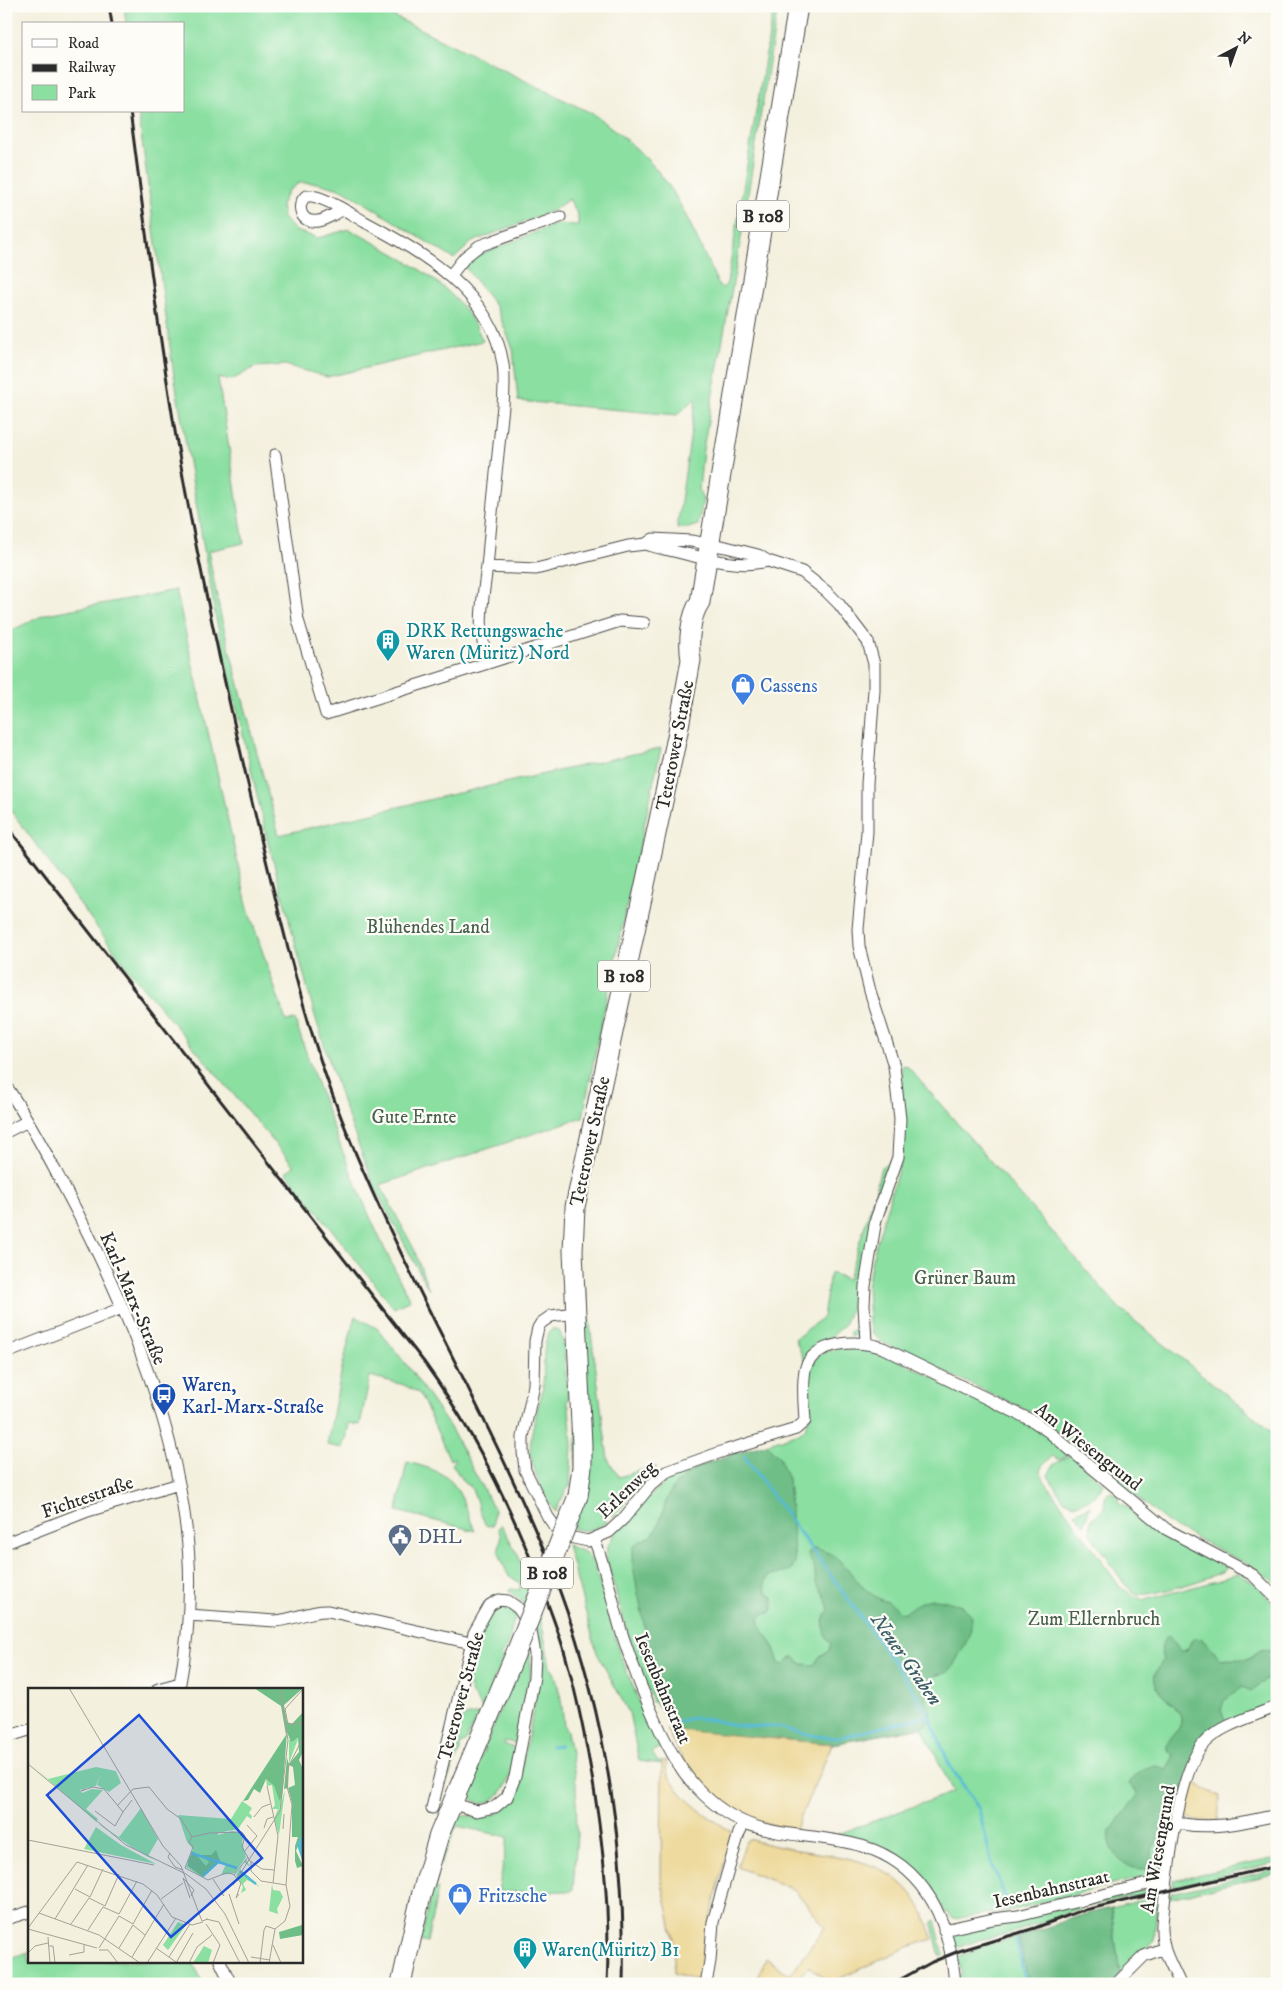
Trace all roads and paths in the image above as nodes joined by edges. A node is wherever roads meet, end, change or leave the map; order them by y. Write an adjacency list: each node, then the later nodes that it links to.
1 (798, 6): 6 (main road, B 108)
2 (343, 210): 4 (street)
3 (560, 217): 4 (street)
4 (450, 276): 7 (street)
5 (274, 455): 9 (street)
6 (709, 548): 7 (street); 14 (main road, Teterower Straße / B 108); 15 (street)
7 (487, 567): 9 (street)
8 (644, 623): 9 (street)
9 (488, 663)
10 (6, 1086): 11 (street, Karl-Marx-Straße)
11 (28, 1121): 12 (street); 13 (street, Karl-Marx-Straße)
12 (6, 1132)
13 (122, 1308): 16 (street); 17 (street, Karl-Marx-Straße)
14 (570, 1313): 18 (street, Erlenweg); 28 (main road, Teterower Straße / B 108, bridge)
15 (866, 1342): 18 (street, Erlenweg); 20 (street, Am Wiesengrund)
16 (6, 1353)
17 (179, 1484): 19 (street, Fichtestraße); 21 (street, Karl-Marx-Straße)
18 (594, 1539): 31 (street, Iesenbahnstraat)
19 (6, 1543)
20 (1277, 1599)
21 (188, 1615): 22 (street); 23 (street, Karl-Marx-Straße)
22 (471, 1643): 28 (street, Teterower Straße); 29 (street, Teterower Straße)
23 (180, 1686): 24 (street)
24 (165, 1688)
25 (1277, 1706): 32 (street, Am Wiesengrund)
26 (28, 1730): 27 (street)
27 (6, 1737)
28 (451, 1803): 40 (main road, Teterower Straße / B 108)
29 (432, 1808)
30 (1277, 1815): 32 (street)
31 (744, 1823): 36 (street, Iesenbahnstraat); 41 (street)
32 (1176, 1823): 33 (street, Am Wiesengrund)
33 (1166, 1885): 36 (street, Iesenbahnstraat); 37 (street, Am Wiesengrund)
34 (28, 1912): 35 (street)
35 (6, 1919)
36 (944, 1930): 42 (street, Iesenbahnstraat)
37 (1164, 1948): 43 (street); 44 (street, Am Wiesengrund)
38 (220, 1962): 39 (street)
39 (231, 1984)
40 (401, 1984)
41 (706, 1984)
42 (955, 1984)
43 (1116, 1984)
44 (1180, 1984)

